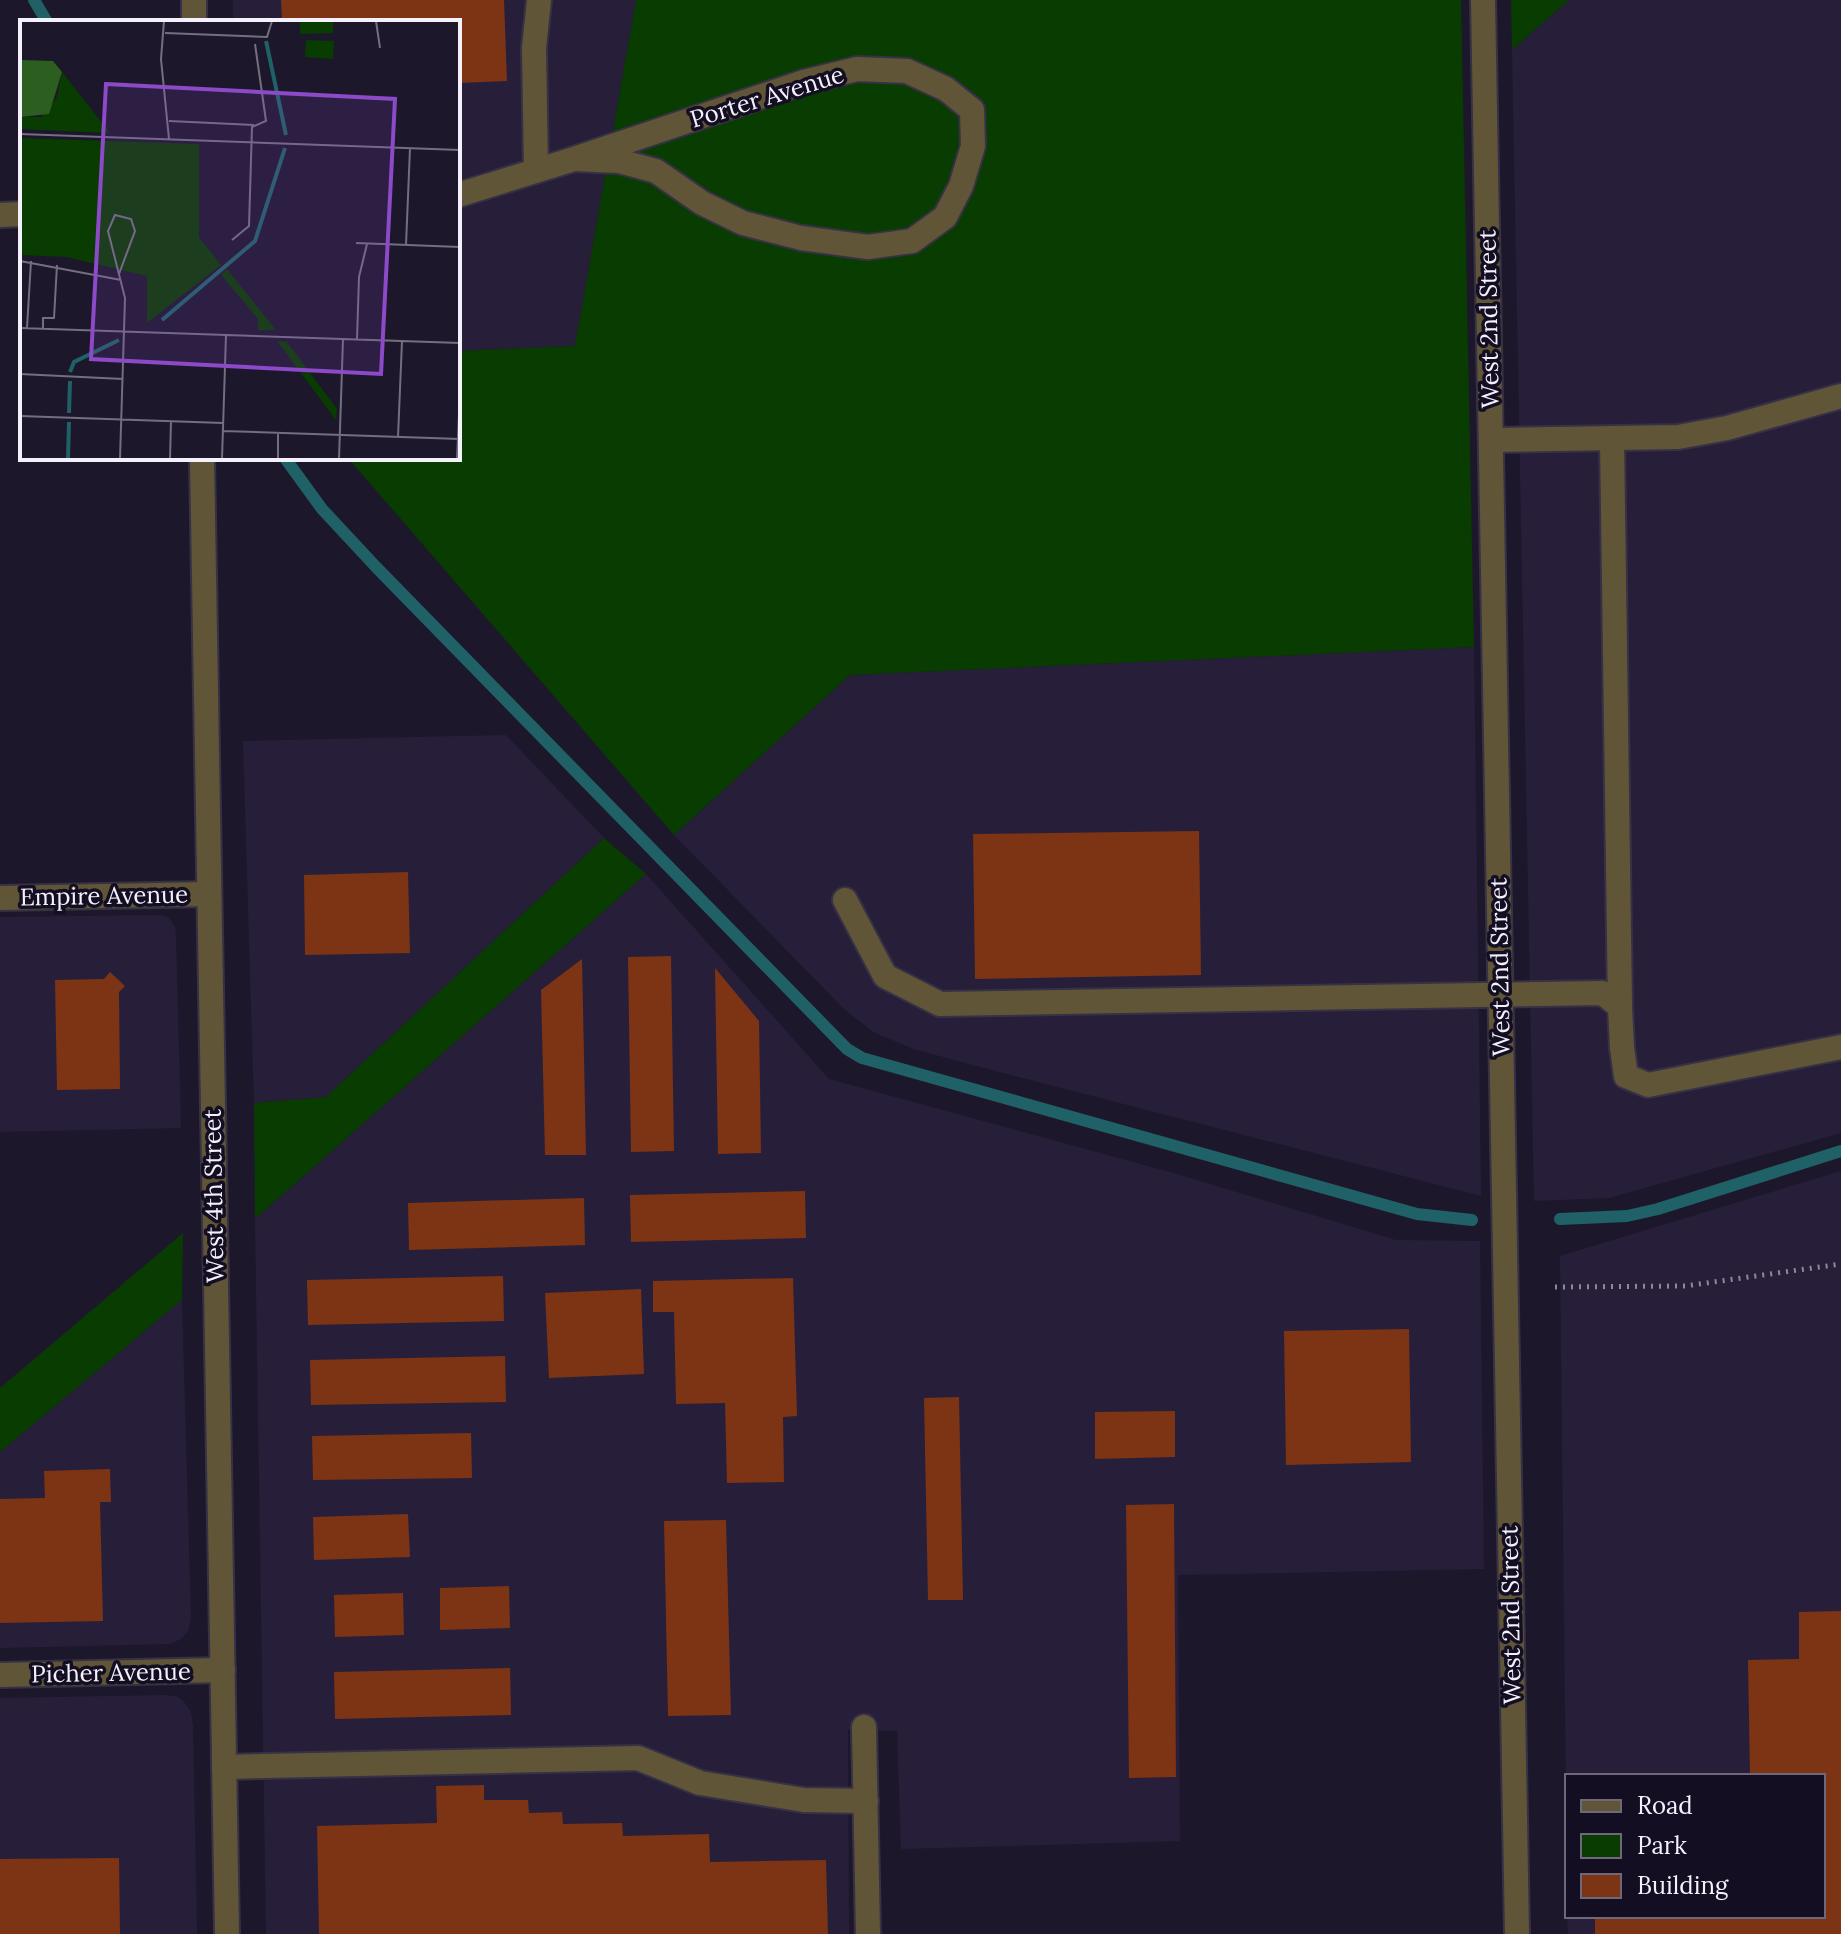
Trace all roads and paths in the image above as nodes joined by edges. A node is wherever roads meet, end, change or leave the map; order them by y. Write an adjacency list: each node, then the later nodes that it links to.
1 (539, 0): 4 (street)
2 (1483, 0): 10 (street, West 2nd Street)
3 (574, 159): 3 (street, Porter Avenue); 4 (street, Porter Avenue)
4 (536, 169): 5 (street, Porter Avenue)
5 (460, 195)
6 (20, 214): 7 (street)
7 (0, 215)
8 (1841, 396): 9 (street)
9 (1612, 438): 10 (street); 16 (street)
10 (1491, 440): 15 (street, West 2nd Street)
11 (202, 460): 12 (street, West 4th Street)
12 (209, 894): 13 (street, Empire Avenue); 20 (street, West 4th Street)
13 (0, 898)
14 (845, 900): 15 (street)
15 (1501, 994): 16 (street); 27 (street, West 2nd Street)
16 (1620, 1007): 17 (street)
17 (1841, 1047)
18 (1841, 1264): 19 (path)
19 (1555, 1287)
20 (223, 1670): 21 (street, Picher Avenue); 23 (street, West 4th Street)
21 (0, 1675)
22 (864, 1727): 24 (street)
23 (224, 1767): 24 (street); 25 (street, West 4th Street)
24 (866, 1801): 26 (street)
25 (227, 1934)
26 (868, 1934)
27 (1517, 1934)

